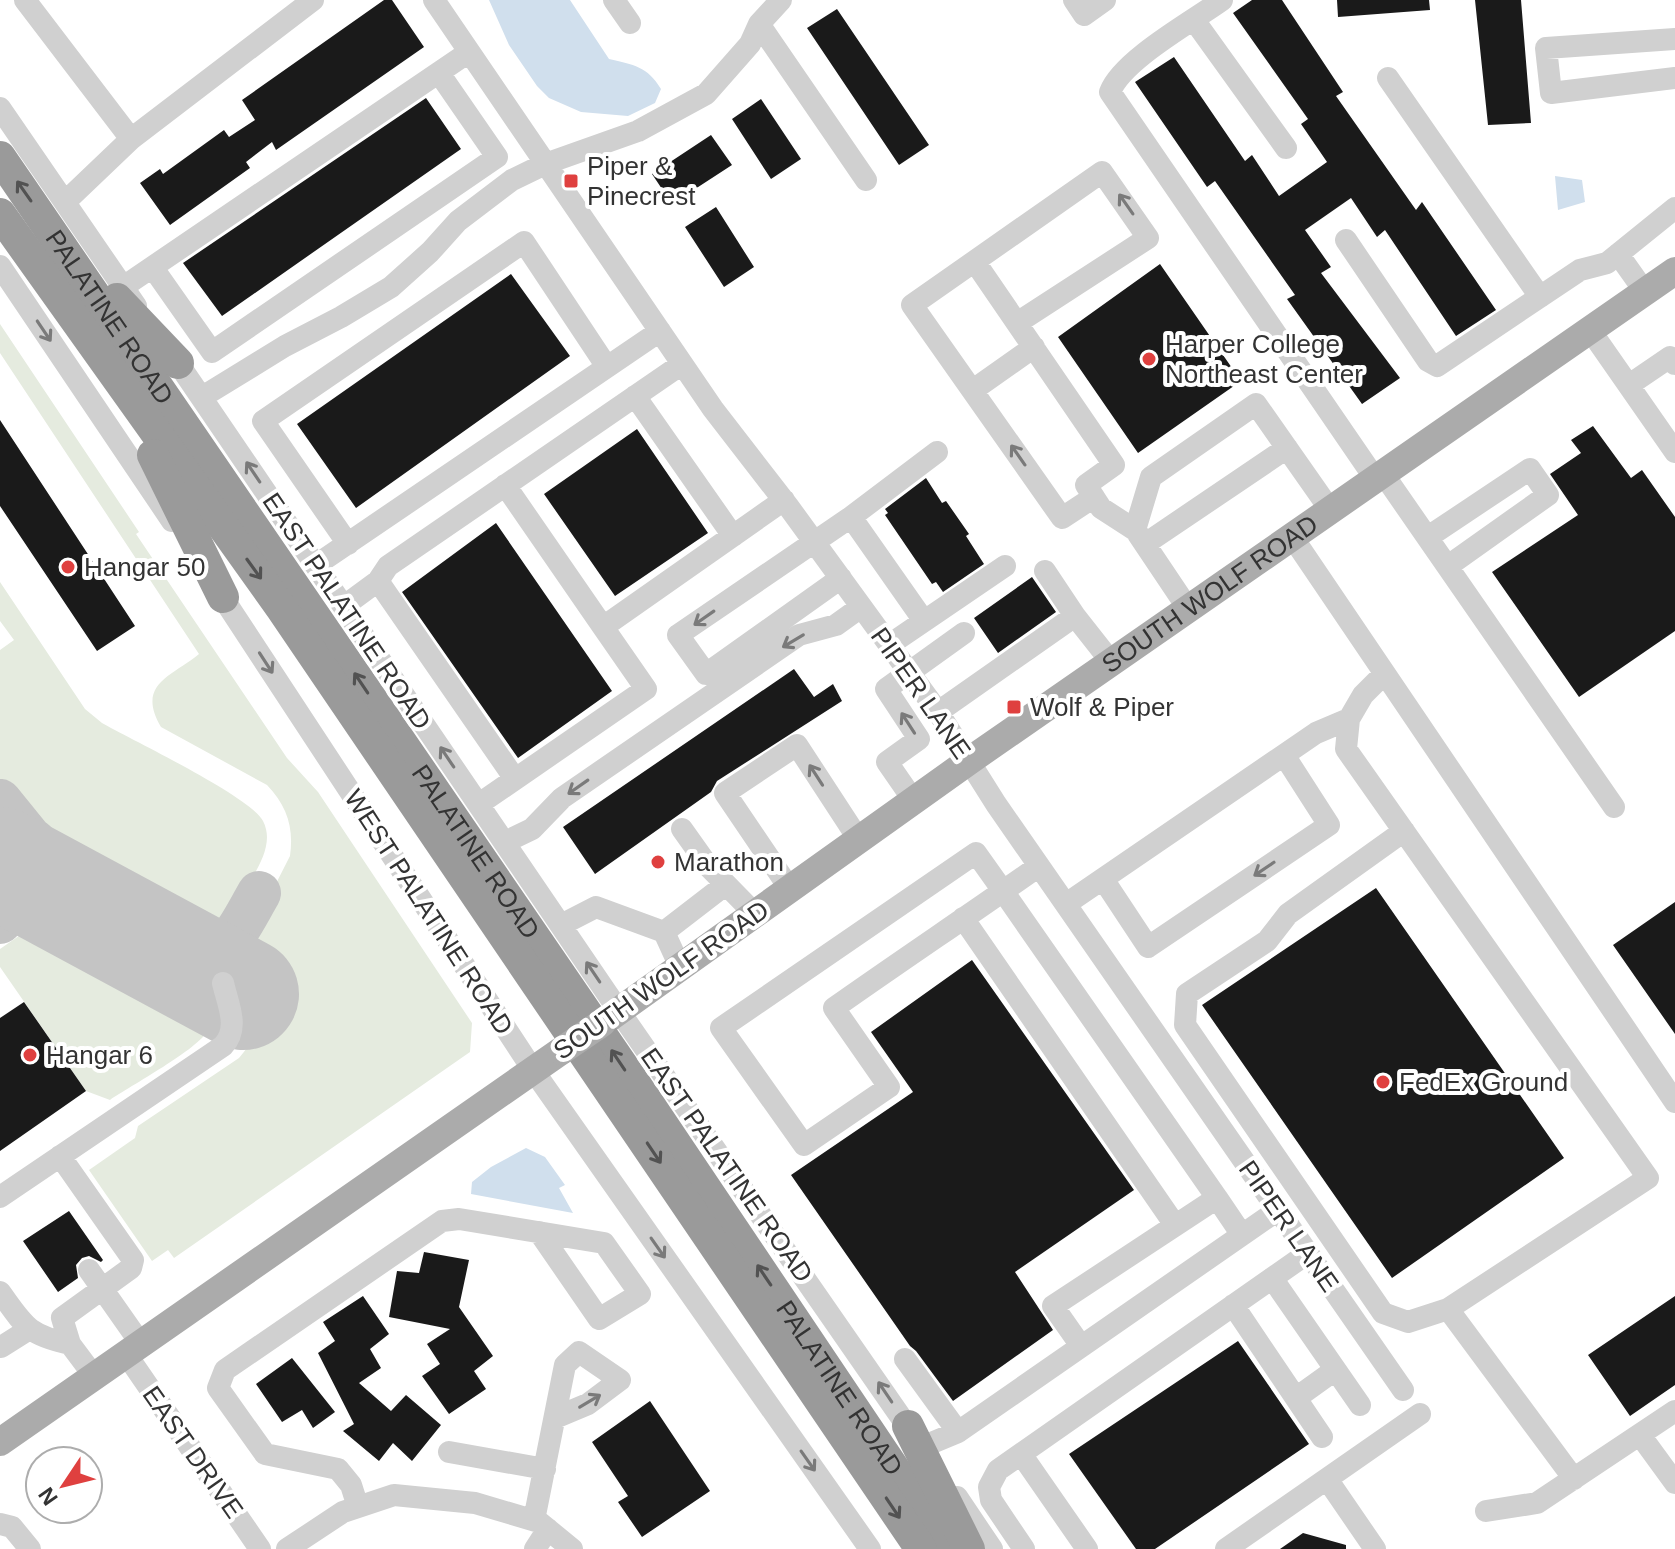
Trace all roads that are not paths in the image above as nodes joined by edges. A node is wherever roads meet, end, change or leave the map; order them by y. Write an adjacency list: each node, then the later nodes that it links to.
1 (25, 0): 18 (street)
2 (313, 0): 18 (street)
3 (434, 0): 13 (street, PIPER LANE)
4 (614, 0): 10 (street)
5 (781, 0): 11 (street)
6 (1105, 0): 8 (street)
7 (1222, 0): 9 (street)
8 (1079, 7)
9 (1194, 20): 19 (street); 51 (street)
10 (630, 23)
11 (759, 24): 21 (street); 22 (street)
12 (1675, 39): 16 (street)
13 (469, 52): 14 (street); 21 (street, PIPER LANE)
14 (439, 73): 30 (street); 30 (street)
15 (1388, 78): 34 (street)
16 (1675, 78)
17 (0, 108): 25 (street, EAST PALATINE ROAD)
18 (131, 139): 25 (street)
19 (1286, 148)
20 (0, 157): 25 (highway, PALATINE ROAD, one-way to 20)
21 (545, 164): 37 (street, PIPER LANE); 47 (street)
22 (866, 180)
23 (1675, 208): 27 (street)
24 (0, 214): 43 (highway, PALATINE ROAD)
25 (57, 214): 32 (street, EAST PALATINE ROAD); 40 (highway); 158 (highway, PALATINE ROAD, one-way to 25)
26 (1346, 240): 34 (street)
27 (1618, 254): 33 (street); 34 (street)
28 (975, 262): 35 (street); 35 (street, one-way to 28); 45 (street)
29 (0, 266): 69 (street, WEST PALATINE ROAD, one-way to 69)
30 (153, 268): 32 (street)
31 (1675, 271): 33 (main road, SOUTH WOLF ROAD)
32 (123, 287): 40 (street, EAST PALATINE ROAD)
33 (1645, 292): 36 (main road, SOUTH WOLF ROAD)
34 (1540, 297)
35 (1017, 323): 38 (street)
36 (1590, 330): 44 (street); 51 (main road, SOUTH WOLF ROAD)
37 (660, 331): 41 (street, PIPER LANE); 42 (street)
38 (1034, 347): 45 (street); 53 (street)
39 (1673, 358): 44 (street)
40 (178, 363): 47 (street, EAST PALATINE ROAD)
41 (682, 364): 46 (street); 54 (street, PIPER LANE)
42 (607, 367): 62 (street); 62 (street)
43 (111, 369): 69 (highway); 157 (highway, PALATINE ROAD, one-way to 157)
44 (1629, 385): 50 (street)
45 (973, 390): 53 (street, one-way to 45)
46 (635, 396): 52 (street); 57 (street)
47 (202, 397): 63 (street, EAST PALATINE ROAD, one-way to 47)
48 (1287, 448): 55 (street); 58 (street); 58 (street)
49 (937, 452): 56 (street)
50 (1675, 452)
51 (1380, 478): 55 (main road, SOUTH WOLF ROAD); 59 (street)
52 (505, 485): 68 (street); 75 (street)
53 (1094, 497): 58 (street)
54 (784, 500): 57 (street); 61 (street, PIPER LANE)
55 (1331, 511): 60 (main road, SOUTH WOLF ROAD)
56 (851, 517): 61 (street); 74 (street)
57 (733, 536): 75 (street)
58 (1140, 537): 72 (street)
59 (1428, 537): 65 (street); 65 (street)
60 (1293, 538): 72 (main road, SOUTH WOLF ROAD); 80 (street)
61 (814, 541): 67 (street, PIPER LANE); 67 (street, one-way to 67)
62 (348, 544): 63 (street)
63 (316, 565): 70 (street, EAST PALATINE ROAD)
64 (1005, 566): 74 (street)
65 (1448, 566): 88 (street)
66 (1045, 571): 73 (street)
67 (841, 578): 71 (street, PIPER LANE)
68 (378, 581): 70 (street); 85 (street)
69 (223, 597): 106 (street, WEST PALATINE ROAD, one-way to 106)
70 (344, 606): 87 (street, EAST PALATINE ROAD, one-way to 70)
71 (861, 607): 77 (street, PIPER LANE); 92 (street, one-way to 92)
72 (1189, 610): 78 (main road, SOUTH WOLF ROAD)
73 (1075, 616): 78 (street); 81 (street)
74 (924, 621): 77 (street)
75 (603, 627): 85 (street)
76 (964, 633): 79 (street)
77 (889, 645): 79 (street, PIPER LANE)
78 (1112, 663): 84 (main road, SOUTH WOLF ROAD)
79 (909, 672): 81 (street, PIPER LANE); 86 (street, one-way to 79)
80 (1384, 674): 82 (street); 107 (street)
81 (938, 712): 84 (street, PIPER LANE)
82 (1349, 719): 83 (street); 90 (street)
83 (1284, 755): 94 (street); 94 (street, one-way to 94)
84 (969, 761): 86 (main road, SOUTH WOLF ROAD); 93 (street, PIPER LANE)
85 (515, 779): 87 (street)
86 (914, 801): 91 (main road, SOUTH WOLF ROAD)
87 (479, 804): 92 (street, EAST PALATINE ROAD)
88 (1614, 807)
89 (682, 829): 95 (street)
90 (1404, 831): 121 (street); 121 (street)
91 (859, 840): 96 (main road, SOUTH WOLF ROAD); 96 (street, one-way to 96)
92 (505, 842): 101 (street, EAST PALATINE ROAD)
93 (1039, 866): 97 (street); 98 (street, PIPER LANE)
94 (1103, 879): 98 (street)
95 (725, 885): 99 (street); 102 (street)
96 (790, 889): 99 (main road, SOUTH WOLF ROAD)
97 (1003, 891): 100 (street); 100 (street); 110 (street)
98 (1066, 904): 111 (street, PIPER LANE)
99 (755, 914): 103 (main road, SOUTH WOLF ROAD)
100 (963, 918): 112 (street)
101 (561, 925): 102 (street); 105 (street, EAST PALATINE ROAD, one-way to 101)
102 (664, 932): 103 (street)
103 (680, 967): 105 (main road, SOUTH WOLF ROAD)
104 (223, 983): 108 (street)
105 (610, 1017): 106 (main road, SOUTH WOLF ROAD, bridge); 139 (street, EAST PALATINE ROAD, one-way to 105)
106 (533, 1070): 126 (main road, SOUTH WOLF ROAD); 156 (street, WEST PALATINE ROAD, one-way to 156)
107 (1675, 1102)
108 (60, 1156): 109 (street); 118 (street)
109 (0, 1197)
110 (1217, 1198): 112 (street); 114 (street)
111 (1278, 1210): 114 (street); 115 (street, PIPER LANE)
112 (1175, 1225): 124 (street)
113 (539, 1232): 113 (street); 147 (street)
114 (1242, 1235): 124 (street)
115 (1308, 1253): 117 (street); 130 (street, PIPER LANE)
116 (89, 1270): 118 (street, EAST DRIVE)
117 (1272, 1278): 120 (street); 128 (street)
118 (103, 1289): 123 (street); 126 (street, EAST DRIVE)
119 (0, 1292): 122 (street)
120 (1233, 1305): 131 (street); 142 (street)
121 (1448, 1309): 145 (street)
122 (28, 1330): 123 (street); 125 (street)
123 (70, 1344): 129 (street)
124 (1081, 1346): 137 (street)
125 (1, 1347)
126 (133, 1349): 129 (main road, SOUTH WOLF ROAD); 152 (street, EAST DRIVE)
127 (905, 1359): 137 (street)
128 (1335, 1370): 131 (street); 132 (street)
129 (94, 1376): 136 (main road, SOUTH WOLF ROAD)
130 (1403, 1390)
131 (1296, 1398): 140 (street)
132 (1360, 1405)
133 (1675, 1411): 138 (street)
134 (1420, 1414): 144 (street)
135 (557, 1417): 143 (street)
136 (4, 1432)
137 (958, 1432): 139 (street)
138 (1640, 1435): 145 (street); 146 (street)
139 (915, 1437): 159 (highway); 160 (street, EAST PALATINE ROAD)
140 (1322, 1437)
141 (449, 1452): 143 (street)
142 (1021, 1454): 161 (street); 162 (street)
143 (545, 1469): 150 (street)
144 (1327, 1479): 163 (street); 164 (street)
145 (1574, 1479): 148 (street)
146 (1675, 1483)
147 (358, 1507): 150 (street); 153 (street)
148 (1486, 1511)
149 (0, 1524): 151 (street)
150 (541, 1525): 154 (street); 155 (street)
151 (30, 1549)
152 (260, 1549)
153 (287, 1549)
154 (535, 1549)
155 (572, 1549)
156 (870, 1549)
157 (921, 1549)
158 (948, 1549)
159 (969, 1549)
160 (992, 1549)
161 (1024, 1549)
162 (1087, 1549)
163 (1226, 1549)
164 (1375, 1549)

